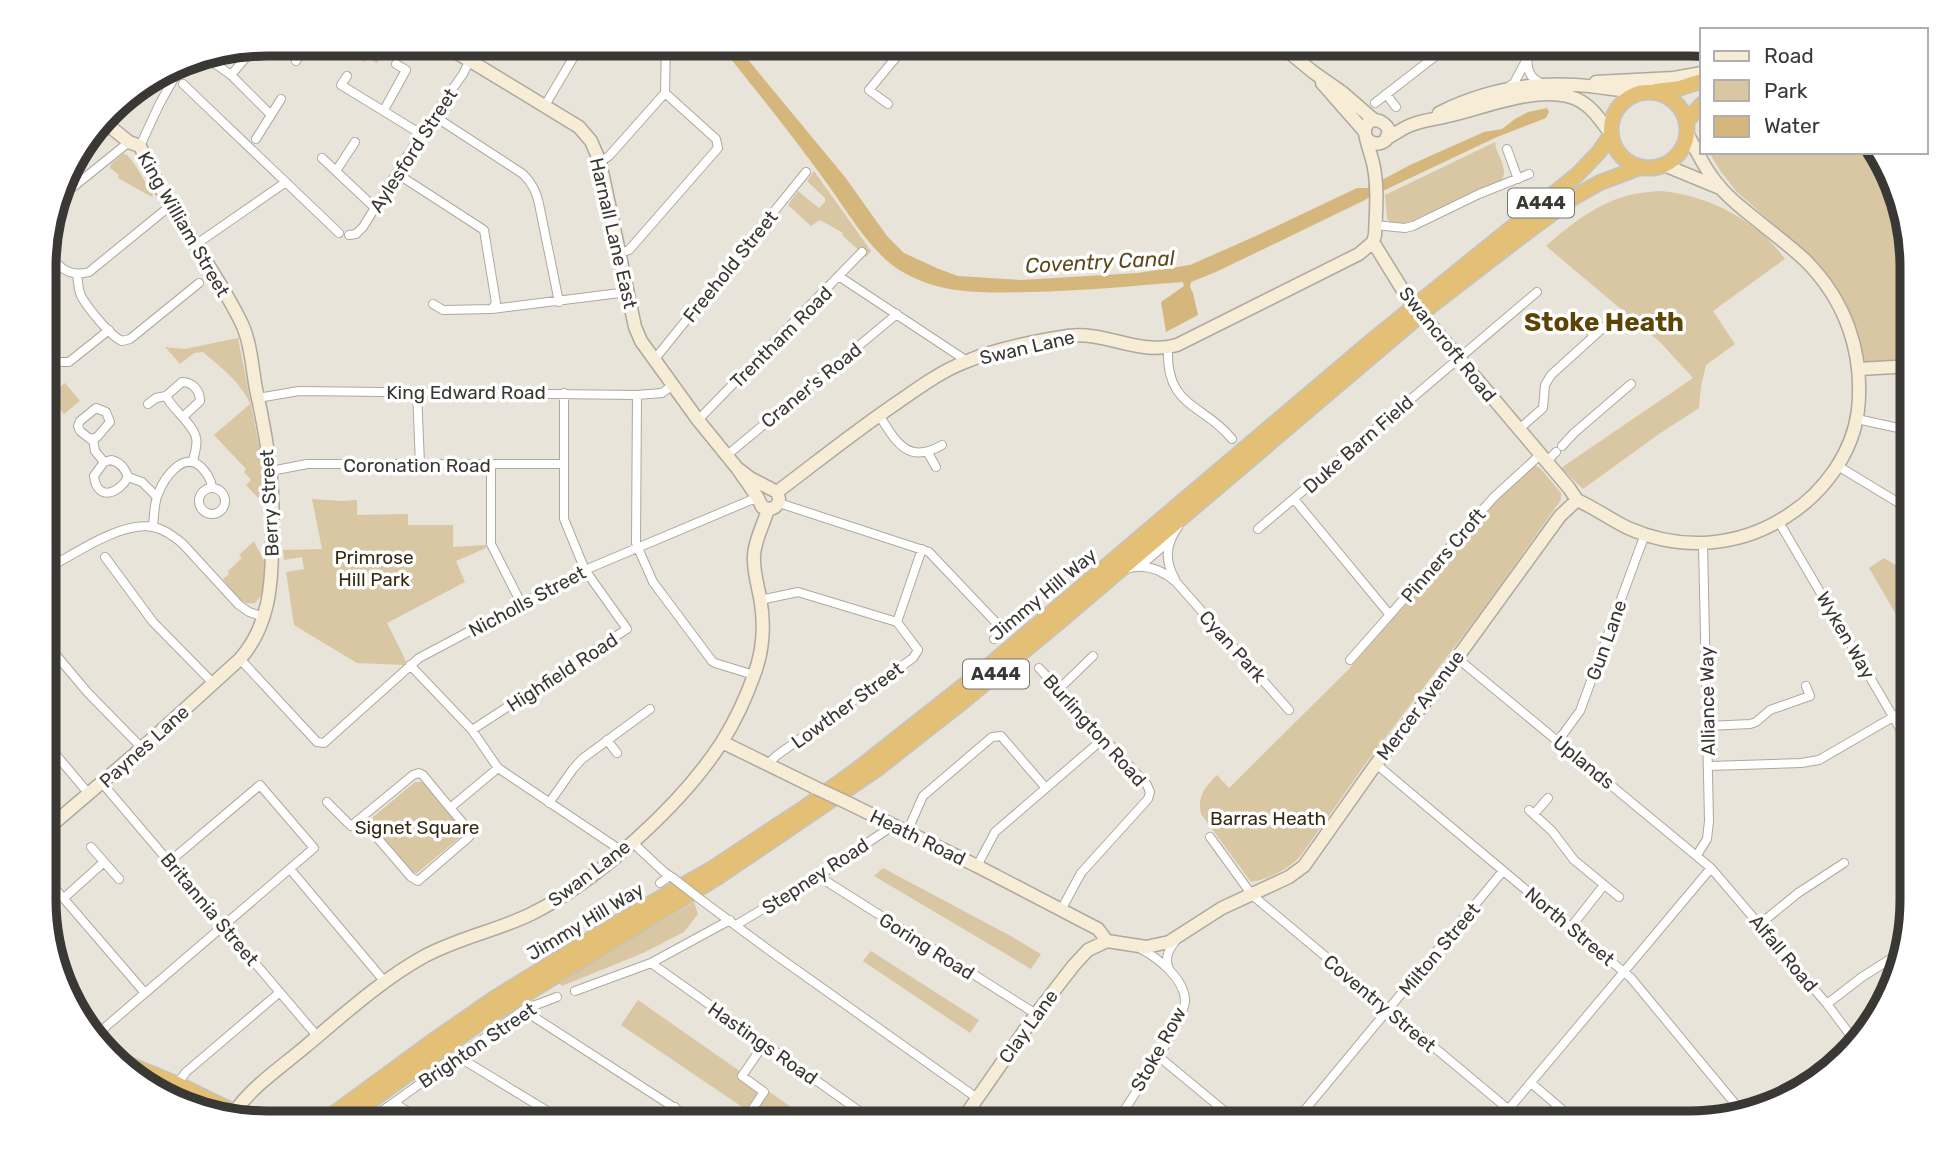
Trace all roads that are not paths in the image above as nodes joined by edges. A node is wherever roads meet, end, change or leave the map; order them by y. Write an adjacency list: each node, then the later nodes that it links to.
1 (299, 56): 11 (street)
2 (465, 56): 10 (street, Harnall Lane East)
3 (573, 56): 31 (street)
4 (666, 56): 26 (street)
5 (897, 56): 30 (street)
6 (1294, 56): 15 (street)
7 (1433, 56): 27 (street)
8 (248, 57): 17 (street)
9 (1528, 57): 14 (street); 23 (street)
10 (470, 60): 31 (street, Harnall Lane East); 35 (street, Aylesford Street)
11 (296, 61)
12 (213, 63): 17 (street)
13 (396, 64): 33 (street)
14 (1520, 71): 22 (street); 24 (street)
15 (1313, 72): 37 (street); 42 (street)
16 (1700, 73): 23 (street)
17 (231, 75): 34 (street)
18 (346, 76): 33 (street)
19 (174, 78): 46 (street)
20 (1700, 81): 25 (highway)
21 (183, 84): 60 (street)
22 (1522, 87): 23 (street); 24 (street)
23 (1556, 88): 25 (street); 38 (street); 41 (street)
24 (1504, 90): 38 (street)
25 (1653, 91): 36 (highway); 41 (highway)
26 (665, 93): 51 (street); 71 (street)
27 (1386, 94): 29 (street); 32 (street)
28 (281, 99): 34 (street)
29 (1375, 103)
30 (888, 104)
31 (544, 107): 51 (street, Harnall Lane East)
32 (1396, 107)
33 (384, 110): 40 (street)
34 (271, 115): 43 (street)
35 (434, 116): 40 (street, Aylesford Street); 78 (street)
36 (1693, 117): 48 (street); 52 (highway)
37 (1380, 121): 38 (street); 42 (street); 44 (street)
38 (1417, 123): 44 (street)
39 (110, 126): 46 (street, King William Street)
40 (421, 134): 57 (street, Aylesford Street)
41 (1610, 134): 53 (highway); 246 (highway, Jimmy Hill Way / A444)
42 (1366, 135): 44 (street); 54 (street)
43 (256, 139)
44 (1386, 139): 54 (street)
45 (355, 142): 55 (street)
46 (134, 144): 61 (street); 63 (street, King William Street)
47 (1507, 149): 59 (street)
48 (1700, 152)
49 (1700, 154): 62 (street)
50 (321, 158): 55 (street)
51 (600, 162): 71 (street, Harnall Lane East)
52 (1664, 165): 53 (highway); 62 (street)
53 (1641, 167): 129 (highway, Jimmy Hill Way / A444)
54 (1375, 170): 65 (street)
55 (336, 171): 64 (street)
56 (806, 172): 90 (street, Freehold Street)
57 (397, 173): 64 (street, Aylesford Street); 80 (street)
58 (1529, 174): 59 (street)
59 (1518, 179): 65 (street)
60 (286, 182): 66 (street); 69 (street)
61 (71, 188)
62 (1720, 188): 93 (street)
63 (170, 206): 69 (street, King William Street); 73 (street)
64 (374, 208): 67 (street, Aylesford Street)
65 (1375, 218): 68 (street)
66 (336, 231)
67 (349, 235)
68 (1373, 242): 87 (street, Swan Lane); 88 (street, Swancroft Road, bridge)
69 (195, 245): 86 (street, King William Street)
70 (862, 252): 74 (street, Trentham Road)
71 (619, 253): 76 (street, Harnall Lane East)
72 (56, 262): 73 (street)
73 (77, 274): 84 (street)
74 (840, 277): 81 (street); 105 (street, Trentham Road)
75 (201, 282): 84 (street)
76 (628, 292): 78 (street); 90 (street, Harnall Lane East)
77 (1537, 292): 88 (street, Duke Barn Field)
78 (559, 302): 80 (street)
79 (433, 304): 80 (street)
80 (492, 309)
81 (897, 314): 91 (street); 112 (street, Craner's Road)
82 (1586, 326): 85 (street)
83 (1604, 327): 85 (street)
84 (108, 330): 89 (street)
85 (1594, 336): 107 (street)
86 (247, 341): 100 (street, Berry Street)
87 (1168, 347): 91 (street, Swan Lane); 109 (street)
88 (1458, 358): 107 (street, Swancroft Road); 126 (street, Duke Barn Field)
89 (56, 360)
90 (654, 360): 95 (street, Harnall Lane East)
91 (967, 361): 102 (street, Swan Lane)
92 (1900, 367): 93 (street)
93 (1859, 369): 104 (street)
94 (1631, 384): 113 (street, Pinners Croft)
95 (673, 385): 98 (street, King Edward Road); 105 (street, Harnall Lane East)
96 (417, 392): 97 (street, King Edward Road); 100 (street, King Edward Road); 116 (street)
97 (564, 393): 98 (street, King Edward Road); 117 (street)
98 (636, 395): 136 (street)
99 (166, 396): 101 (street); 103 (street); 103 (street)
100 (258, 398): 121 (street, Berry Street)
101 (149, 404)
102 (878, 415): 111 (street); 125 (street, Swan Lane)
103 (184, 416): 114 (street)
104 (1857, 419): 106 (street); 119 (street)
105 (698, 420): 112 (street, Harnall Lane East)
106 (1900, 428)
107 (1518, 430): 113 (street, Swancroft Road)
108 (93, 439): 115 (street)
109 (1232, 439)
110 (942, 444): 111 (street)
111 (928, 453): 120 (street)
112 (726, 456): 125 (street, Harnall Lane East)
113 (1543, 458): 127 (street, Swancroft Road); 145 (street, Pinners Croft)
114 (192, 461): 123 (street); 124 (street)
115 (104, 462): 122 (street); 122 (street)
116 (420, 464): 118 (street, Coronation Road); 121 (street, Coronation Road)
117 (564, 464): 118 (street, Coronation Road); 141 (street)
118 (491, 465): 144 (street)
119 (1838, 466): 128 (street); 130 (street)
120 (936, 467)
121 (271, 471): 146 (street, Berry Street)
122 (128, 477): 124 (street)
123 (212, 487)
124 (156, 496): 131 (street)
125 (768, 498): 136 (street, Nicholls Street); 137 (street); 143 (street, Swan Lane)
126 (1294, 499): 132 (street, Duke Barn Field); 145 (street)
127 (1577, 500): 133 (street); 151 (street, Mercer Avenue)
128 (1900, 504)
129 (1196, 505): 134 (street); 140 (highway, Jimmy Hill Way / A444)
130 (1779, 522): 135 (street); 163 (street, Wyken Way)
131 (153, 527): 139 (street); 146 (street)
132 (1258, 529)
133 (1645, 534): 135 (street); 170 (street, Gun Lane)
134 (1170, 540): 140 (street); 142 (street, Cyan Park)
135 (1703, 544): 164 (street, Alliance Way)
136 (638, 548): 141 (street, Nicholls Street); 156 (street)
137 (922, 548): 147 (street); 148 (street)
138 (105, 557): 157 (street)
139 (56, 561)
140 (1127, 569): 142 (street, Cyan Park); 247 (highway, Jimmy Hill Way / A444)
141 (585, 570): 144 (street, Nicholls Street); 166 (street, Highfield Road)
142 (1176, 582): 161 (street, Cyan Park)
143 (760, 600): 147 (street); 156 (street, Swan Lane)
144 (521, 603): 154 (street, Nicholls Street)
145 (1390, 615): 153 (street, Pinners Croft)
146 (264, 617): 152 (street, Berry Street)
147 (897, 622): 174 (street, Lowther Street)
148 (994, 639)
149 (56, 655): 171 (street)
150 (1093, 656): 159 (street)
151 (1457, 658): 170 (street, Uplands); 175 (street, Mercer Avenue)
152 (240, 659): 154 (street, Nicholls Street); 157 (street, Paynes Lane)
153 (1350, 660)
154 (410, 665): 166 (street)
155 (1039, 668): 159 (street, Burlington Road)
156 (754, 675): 169 (street, Swan Lane)
157 (214, 684): 171 (street, Paynes Lane)
158 (1806, 686): 164 (street)
159 (1058, 690): 167 (street, Burlington Road)
160 (650, 709): 168 (street)
161 (1289, 710)
162 (1900, 713): 163 (street)
163 (1893, 717): 165 (street, Wyken Way); 176 (street)
164 (1708, 726): 176 (street, Alliance Way)
165 (1900, 729)
166 (472, 730): 177 (street)
167 (1104, 738): 179 (street); 209 (street, Burlington Road)
168 (607, 740): 172 (street); 183 (street)
169 (722, 741): 174 (street, Heath Road); 191 (street, Swan Lane)
170 (1559, 741): 192 (street, Uplands)
171 (142, 748): 178 (street, Paynes Lane)
172 (617, 753)
173 (56, 755): 180 (street)
174 (768, 764): 187 (street, Heath Road, bridge)
175 (1376, 764): 199 (street, North Street); 206 (street, Mercer Avenue)
176 (1709, 766): 192 (street, Alliance Way)
177 (498, 768): 183 (street); 184 (street)
178 (102, 783): 180 (street, Paynes Lane); 194 (street, Britannia Street)
179 (1045, 787): 188 (street); 196 (street)
180 (89, 794): 186 (street, Paynes Lane)
181 (1548, 798): 204 (street)
182 (327, 802): 185 (street)
183 (549, 803): 191 (street)
184 (450, 808): 185 (street); 185 (street)
185 (361, 819)
186 (56, 822)
187 (894, 825): 188 (street, Heath Road); 200 (street, Stepney Road)
188 (907, 832): 196 (street, Heath Road)
189 (1210, 837): 206 (street, Coventry Street)
190 (91, 847): 193 (street)
191 (627, 847): 201 (street); 221 (street, Swan Lane)
192 (1697, 855): 197 (street, Uplands)
193 (104, 862): 202 (street); 208 (street)
194 (169, 862): 198 (street); 212 (street, Britannia Street)
195 (1844, 863): 211 (street)
196 (977, 866): 209 (street, Heath Road)
197 (1711, 868): 211 (street, Alfall Road); 219 (street)
198 (290, 869): 212 (street); 221 (street)
199 (1503, 871): 213 (street, North Street); 228 (street, Milton Street)
200 (818, 876): 210 (street, Stepney Road); 229 (street, Goring Road)
201 (671, 877): 203 (street); 210 (street, bridge)
202 (119, 879)
203 (660, 883)
204 (1604, 885): 207 (street); 213 (street)
205 (56, 889): 208 (street)
206 (1252, 895): 214 (street, Mercer Avenue); 228 (street, Coventry Street)
207 (1619, 897)
208 (64, 898): 224 (street)
209 (1061, 910): 215 (street, Heath Road)
210 (733, 923): 218 (street); 239 (street)
211 (1760, 924): 226 (street, Alfall Road)
212 (223, 925): 223 (street, Britannia Street); 224 (street)
213 (1571, 927): 219 (street, North Street)
214 (1182, 934): 216 (street, Mercer Avenue); 220 (street)
215 (1107, 941): 216 (street, Mercer Avenue); 229 (street, Clay Lane)
216 (1132, 945): 220 (street)
217 (1892, 958): 226 (street)
218 (651, 963): 222 (street); 233 (street, Hastings Road)
219 (1623, 971): 237 (street); 241 (street, North Street)
220 (1172, 974): 235 (street, Stoke Row)
221 (385, 982): 232 (street, Swan Lane)
222 (575, 991)
223 (280, 992): 232 (street, Britannia Street); 238 (street)
224 (145, 993): 230 (street)
225 (557, 997): 227 (street, Brighton Street)
226 (1827, 1004): 231 (street, Alfall Road)
227 (525, 1009): 234 (street, Brighton Street); 243 (street)
228 (1388, 1010): 245 (street, Coventry Street); 258 (street, Milton Street)
229 (1037, 1014): 239 (street, Clay Lane)
230 (102, 1030)
231 (1851, 1035)
232 (317, 1036): 244 (street, Swan Lane)
233 (764, 1044): 253 (street); 254 (street, Hastings Road)
234 (457, 1056): 240 (street, Brighton Street); 250 (street)
235 (1158, 1056): 256 (street, Stoke Row); 257 (street)
236 (143, 1070): 238 (highway)
237 (1531, 1083): 245 (street); 259 (street)
238 (177, 1084): 242 (highway)
239 (976, 1098): 255 (street, Clay Lane)
240 (394, 1103): 248 (street, Brighton Street); 249 (street)
241 (1736, 1105)
242 (225, 1106)
243 (675, 1107): 251 (street); 252 (street)
244 (243, 1109)
245 (1508, 1109)
246 (343, 1111)
247 (345, 1111)
248 (382, 1111)
249 (407, 1111)
250 (547, 1111)
251 (672, 1111)
252 (681, 1111)
253 (751, 1111)
254 (859, 1111)
255 (968, 1111)
256 (1124, 1111)
257 (1224, 1111)
258 (1304, 1111)
259 (1564, 1111)

